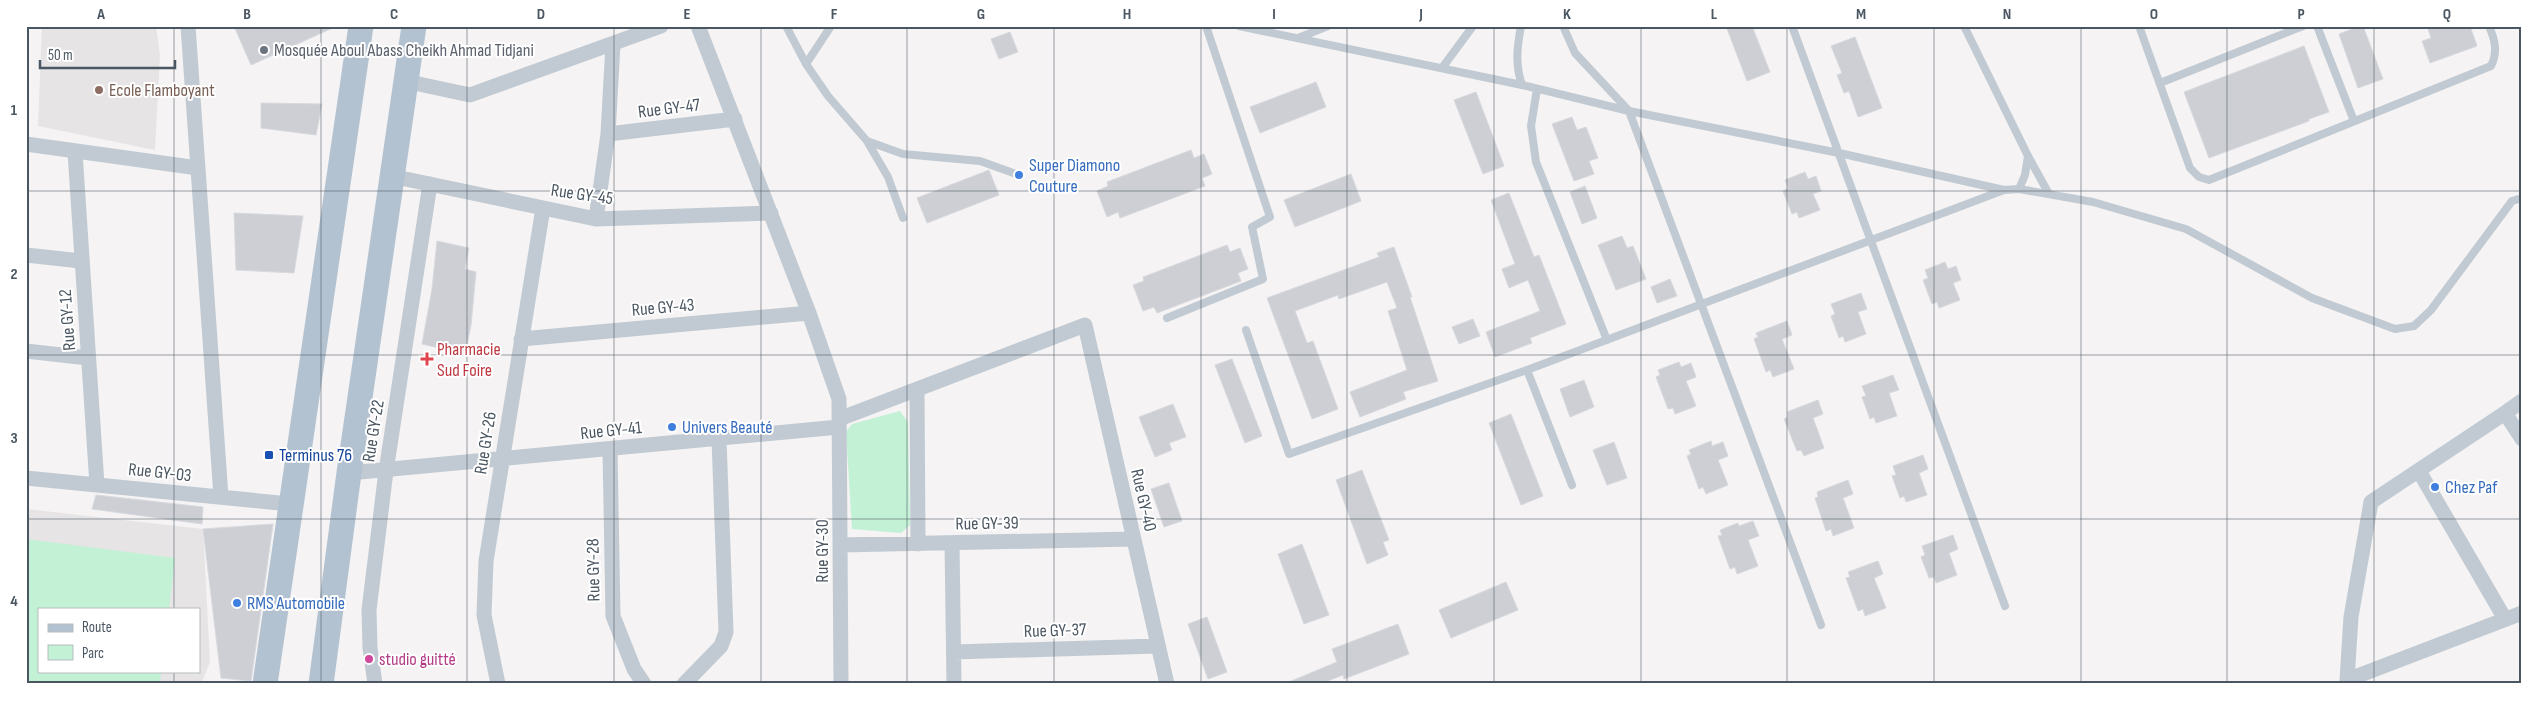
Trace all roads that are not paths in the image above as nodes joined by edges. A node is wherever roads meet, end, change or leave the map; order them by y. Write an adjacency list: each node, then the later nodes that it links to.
1 (188, 26): 37 (street)
2 (361, 26): 77 (main road)
3 (414, 26): 24 (main road)
4 (661, 26): 21 (street)
5 (698, 26): 29 (street, Rue GY-30)
6 (786, 26): 22 (lane)
7 (830, 26): 22 (lane)
8 (1206, 26): 54 (lane)
9 (1239, 26): 20 (lane)
10 (1328, 26): 20 (lane)
11 (1473, 26): 23 (lane)
12 (1521, 26): 26 (lane)
13 (1563, 26): 28 (lane)
14 (1792, 26): 35 (lane)
15 (1964, 26): 36 (lane)
16 (2139, 26): 25 (lane)
17 (2303, 26): 25 (lane)
18 (2317, 26): 30 (lane)
19 (2490, 26): 30 (lane)
20 (1297, 38): 23 (lane)
21 (613, 44): 24 (street); 31 (street)
22 (806, 64): 32 (lane)
23 (1442, 68): 26 (lane)
24 (405, 81): 38 (main road)
25 (2160, 83): 30 (lane)
26 (1522, 85): 27 (lane)
27 (1537, 89): 28 (lane); 58 (lane)
28 (1630, 111): 35 (lane); 52 (lane)
29 (735, 119): 31 (street, Rue GY-47); 46 (street, Rue GY-30)
30 (2354, 121)
31 (608, 134): 48 (street)
32 (867, 141): 39 (lane); 47 (lane)
33 (26, 144): 34 (street)
34 (75, 152): 37 (street); 51 (street, Rue GY-12)
35 (1839, 153): 42 (lane); 49 (lane)
36 (2028, 156): 41 (lane); 43 (lane)
37 (198, 168): 76 (street)
38 (390, 176): 40 (street, Rue GY-45); 72 (main road)
39 (1019, 176)
40 (430, 184): 45 (street, Rue GY-45); 70 (street, Rue GY-22)
41 (2019, 189): 42 (lane); 43 (lane)
42 (2004, 190): 49 (lane)
43 (2049, 194): 44 (lane)
44 (2522, 198)
45 (543, 208): 48 (street, Rue GY-45); 57 (street, Rue GY-26)
46 (771, 213): 48 (street, Rue GY-45); 53 (street, Rue GY-30)
47 (903, 218)
48 (596, 219)
49 (1870, 240): 52 (lane); 82 (lane)
50 (26, 255): 51 (street)
51 (81, 261): 60 (street, Rue GY-12)
52 (1700, 304): 58 (lane); 85 (lane)
53 (809, 313): 57 (street, Rue GY-43); 65 (street, Rue GY-30)
54 (1167, 318)
55 (1085, 325): 62 (street, Rue GY-41); 78 (street, Rue GY-40)
56 (1246, 330): 61 (lane)
57 (521, 339): 69 (street, Rue GY-26)
58 (1607, 340): 61 (lane)
59 (26, 351): 60 (street)
60 (88, 358): 74 (street, Rue GY-12)
61 (1527, 370): 75 (lane)
62 (917, 389): 65 (street, Rue GY-41); 80 (street)
63 (2522, 401): 64 (street)
64 (2505, 413): 67 (street); 71 (street)
65 (839, 423): 66 (street, Rue GY-41); 81 (street, Rue GY-30)
66 (719, 438): 68 (street, Rue GY-41); 94 (street)
67 (2522, 439)
68 (610, 449): 69 (street, Rue GY-41); 93 (street, Rue GY-28)
69 (501, 460): 70 (street, Rue GY-41); 92 (street, Rue GY-26)
70 (386, 471): 72 (street, Rue GY-41); 91 (street, Rue GY-22)
71 (2419, 472): 84 (street); 88 (street)
72 (349, 473): 90 (main road)
73 (26, 478): 74 (street, Rue GY-03)
74 (97, 485): 76 (street, Rue GY-03)
75 (1572, 485)
76 (221, 497): 77 (street, Rue GY-03)
77 (290, 504): 89 (main road)
78 (1134, 539): 79 (street, Rue GY-39); 86 (street, Rue GY-40)
79 (952, 543): 80 (street, Rue GY-39); 87 (street)
80 (918, 544): 81 (street, Rue GY-39)
81 (840, 545): 95 (street, Rue GY-30)
82 (2005, 606)
83 (2522, 613): 84 (street)
84 (2505, 619): 88 (street)
85 (1821, 625)
86 (1158, 646): 87 (street, Rue GY-37); 97 (street, Rue GY-40)
87 (954, 652): 96 (street)
88 (2347, 682)
89 (265, 684)
90 (321, 684)
91 (375, 684)
92 (498, 684)
93 (644, 684)
94 (684, 684)
95 (841, 684)
96 (954, 684)
97 (1167, 684)

